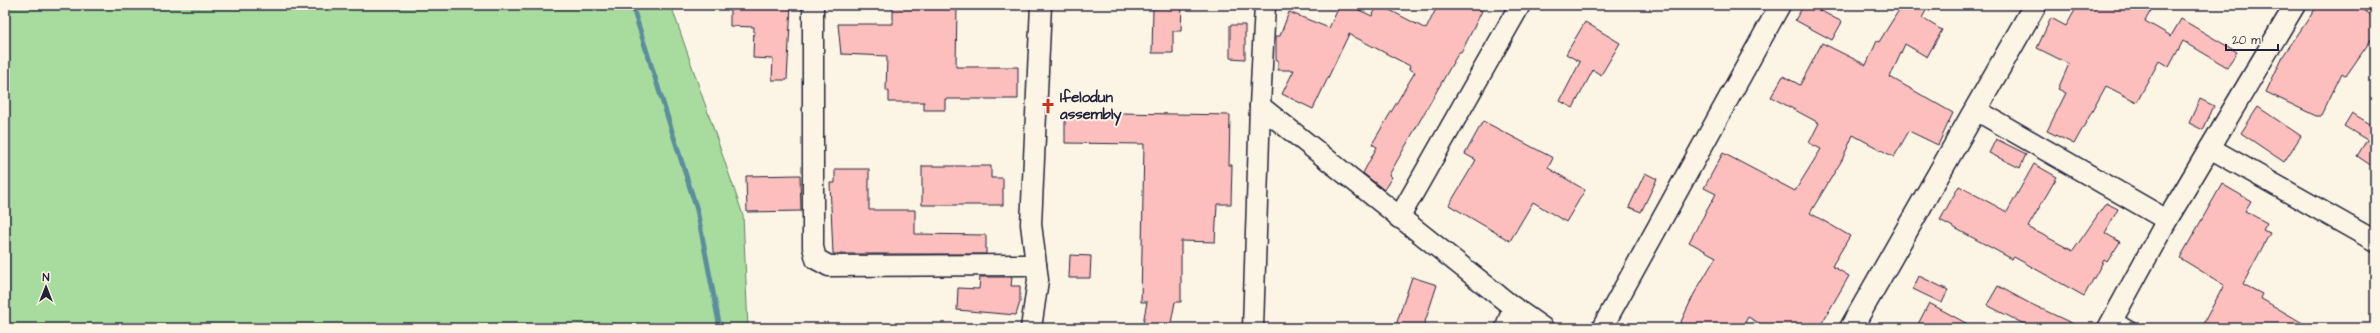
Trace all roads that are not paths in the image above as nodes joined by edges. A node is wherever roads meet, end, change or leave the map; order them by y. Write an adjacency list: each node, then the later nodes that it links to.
1 (813, 5): 14 (street)
2 (1041, 5): 14 (street)
3 (1265, 5): 8 (street)
4 (1520, 5): 11 (street)
5 (1780, 5): 21 (street)
6 (2035, 5): 9 (street)
7 (2295, 5): 10 (street)
8 (1260, 106): 11 (street); 18 (street)
9 (1976, 110): 12 (street); 22 (street)
10 (2210, 148): 12 (street); 13 (street)
11 (1399, 218): 15 (street)
12 (2167, 220): 16 (street)
13 (2375, 241)
14 (1036, 265): 17 (street)
15 (1513, 307): 19 (street); 20 (street)
16 (2111, 323): 23 (lane)
17 (1030, 328)
18 (1253, 328)
19 (1506, 328)
20 (1543, 328)
21 (1602, 328)
22 (1851, 328)
23 (2132, 328)

